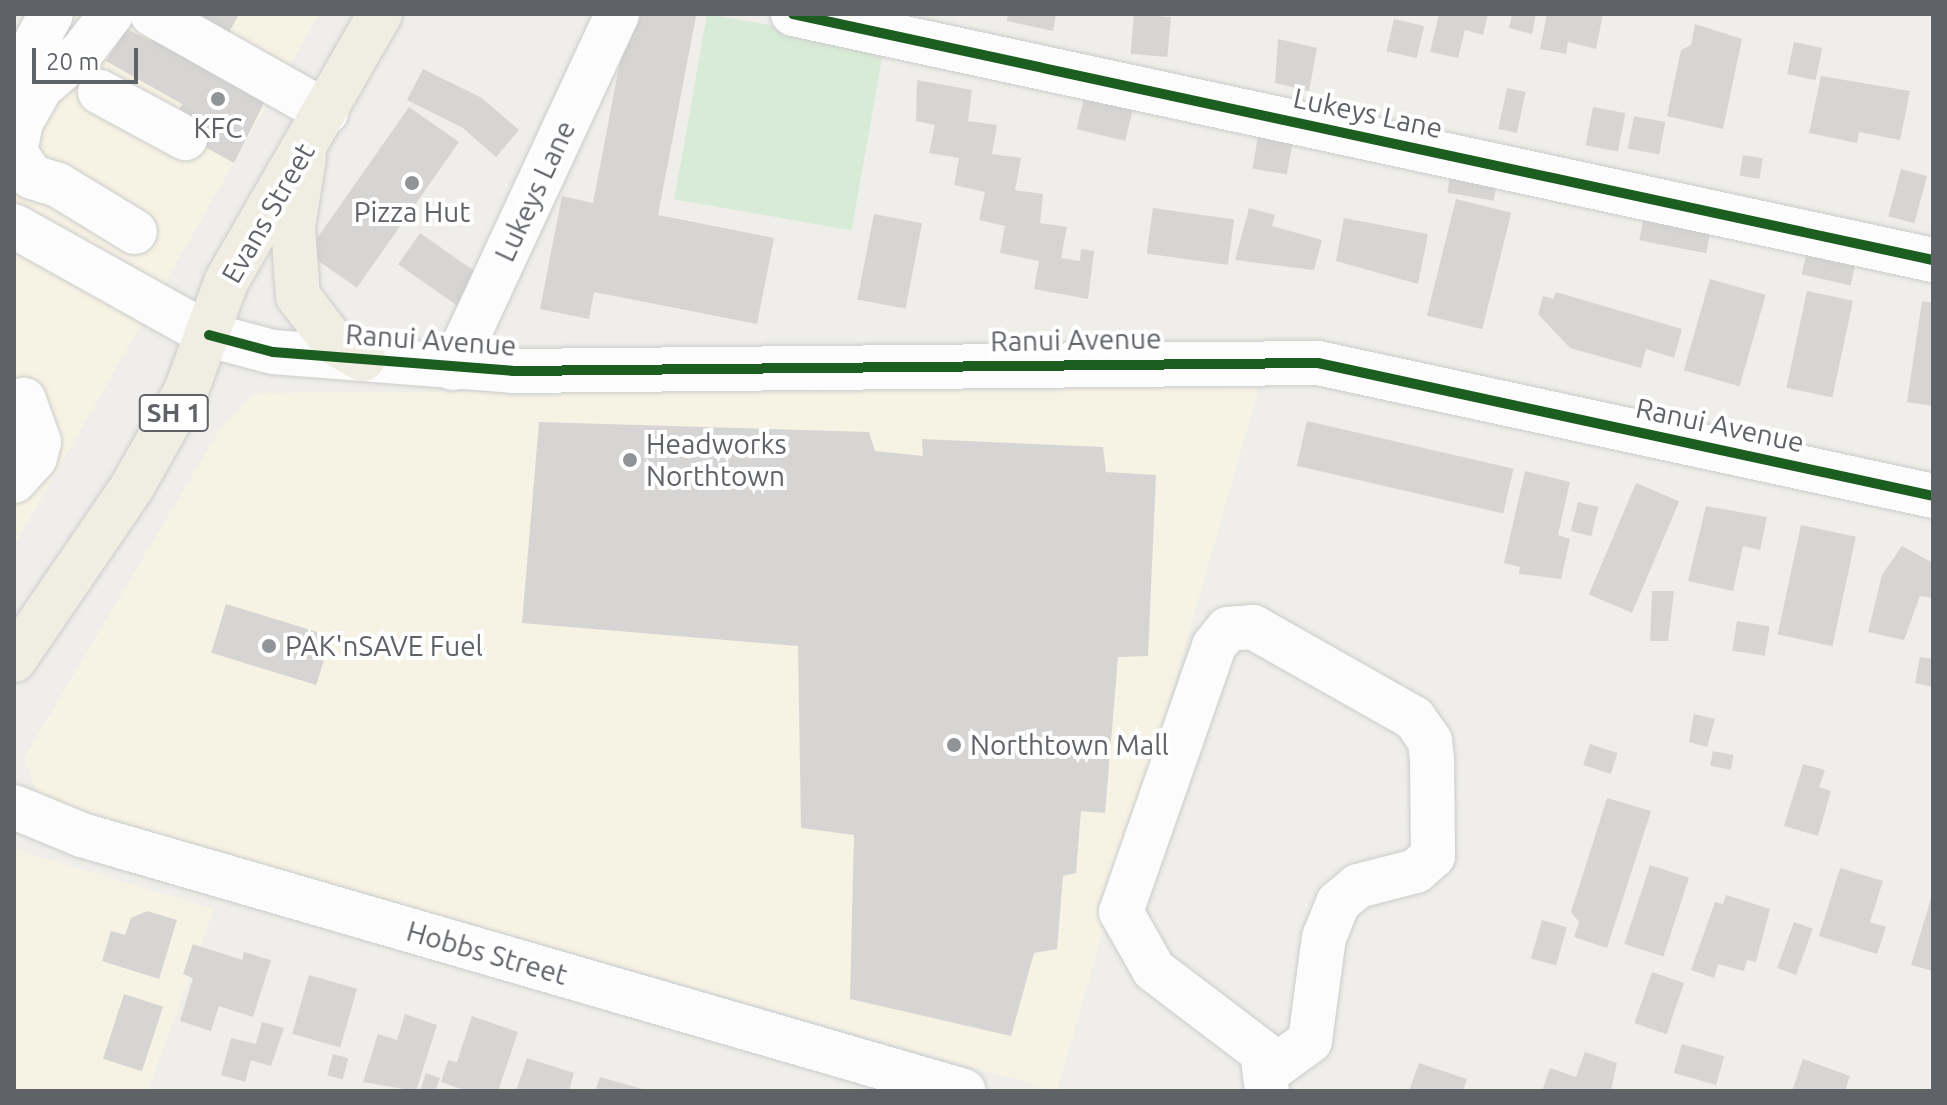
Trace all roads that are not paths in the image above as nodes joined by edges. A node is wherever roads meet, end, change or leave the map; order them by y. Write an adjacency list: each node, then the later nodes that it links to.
1 (51, 14): 7 (street)
2 (111, 14): 11 (street)
3 (152, 14): 9 (street)
4 (380, 14): 9 (highway, Evans Street / SH 1)
5 (617, 14): 17 (street, Lukeys Lane)
6 (793, 14): 14 (street, Lukeys Lane)
7 (14, 83)
8 (100, 92): 10 (street)
9 (316, 130): 15 (highway, Evans Street / SH 1); 16 (highway)
10 (185, 138)
11 (67, 192): 12 (street); 13 (street)
12 (135, 232)
13 (30, 243): 15 (street, Ranui Avenue)
14 (1933, 260)
15 (209, 335): 16 (street, Ranui Avenue); 21 (highway, Evans Street / SH 1)
16 (363, 359): 17 (street, Ranui Avenue)
17 (453, 368): 20 (street, Ranui Avenue)
18 (24, 400): 19 (street)
19 (14, 481)
20 (1933, 496)
21 (14, 660)
22 (14, 807): 24 (street, Hobbs Street)
23 (1268, 1081): 23 (street)
24 (964, 1091)

